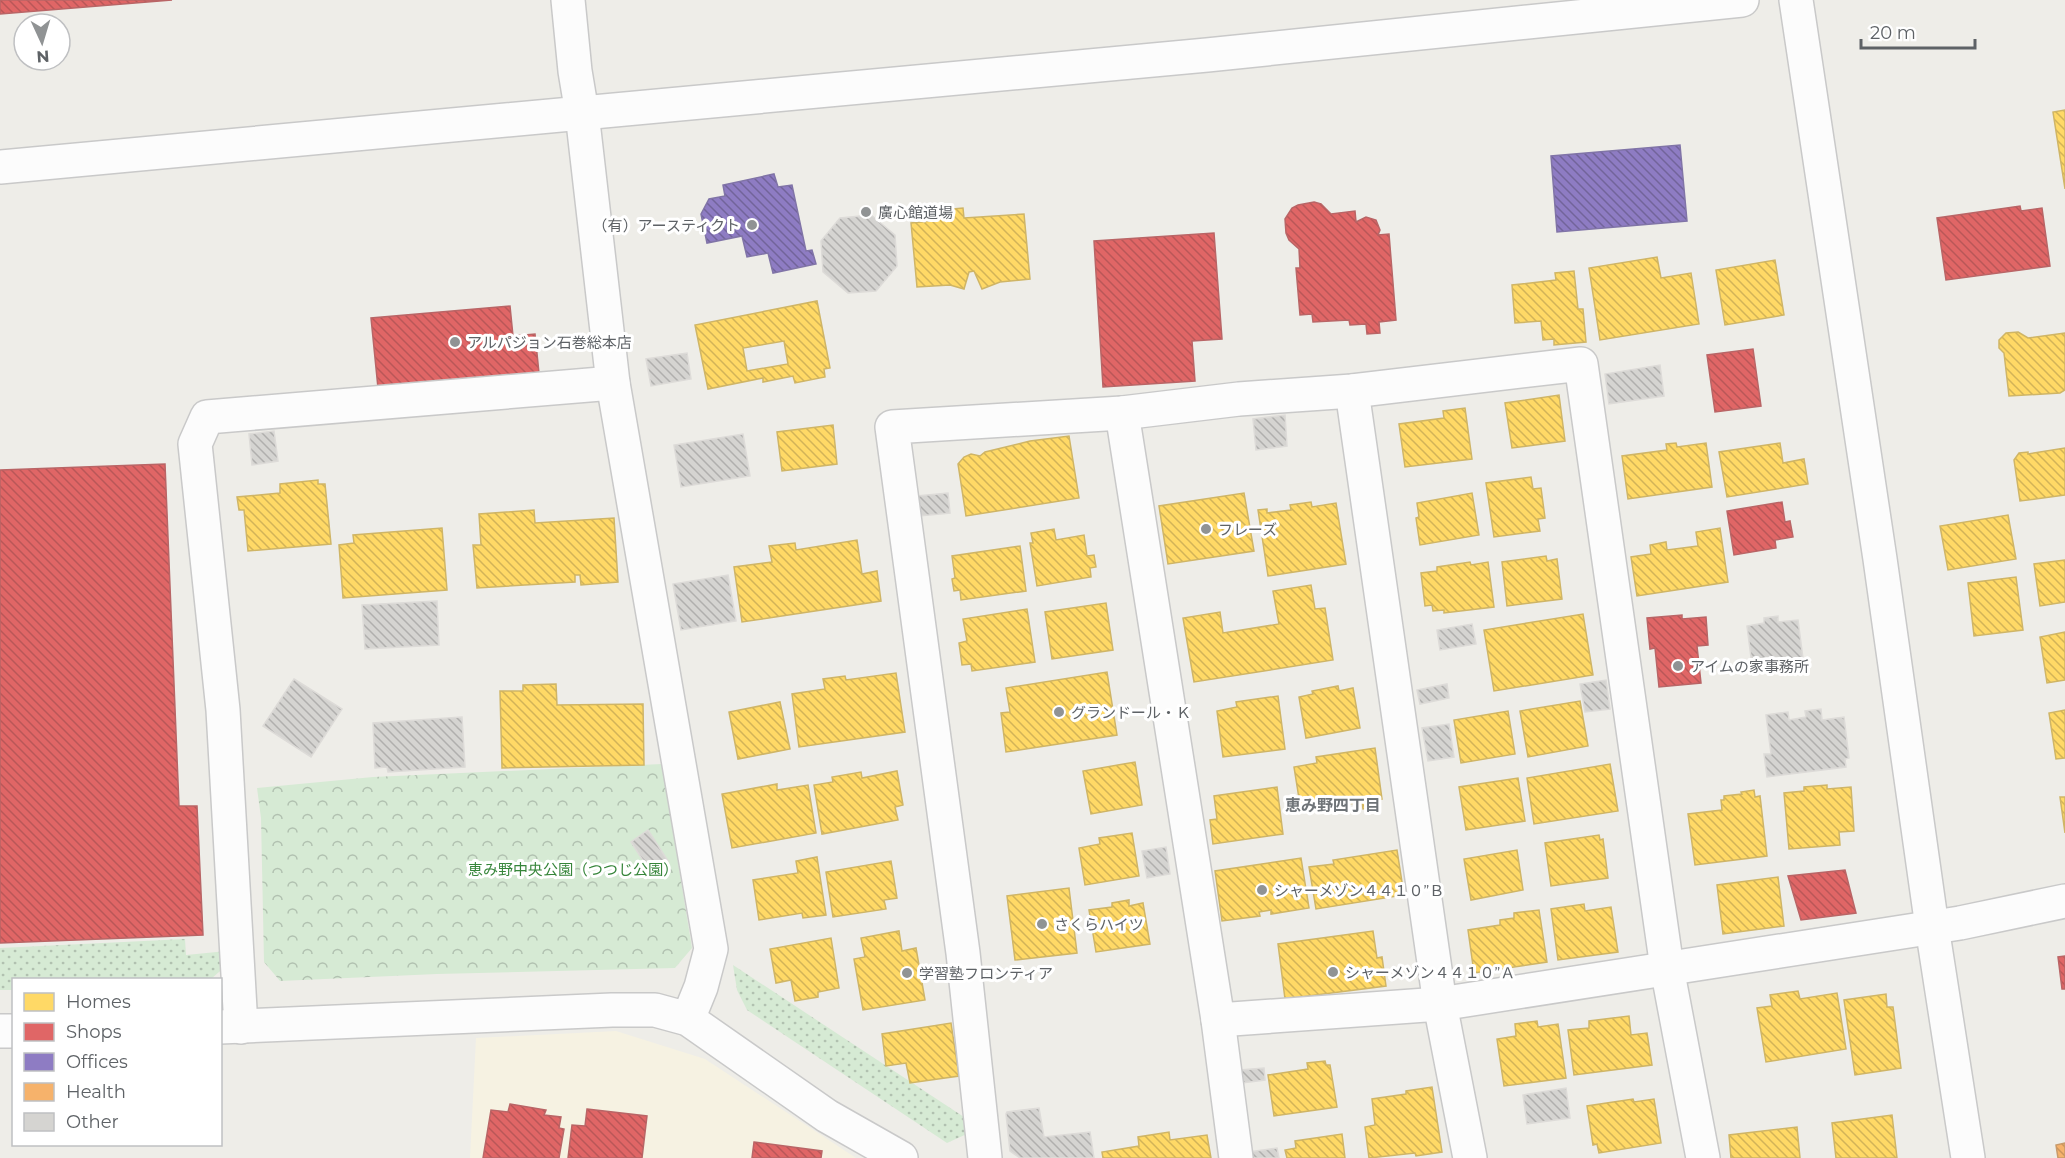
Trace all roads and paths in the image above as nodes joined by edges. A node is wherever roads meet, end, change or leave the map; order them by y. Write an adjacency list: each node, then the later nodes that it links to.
1 (568, 0): 4 (street)
2 (1742, 0): 4 (street)
3 (1796, 0): 10 (street)
4 (582, 112): 5 (street); 6 (street)
5 (0, 167)
6 (613, 383): 13 (street); 15 (street)
7 (1352, 391): 8 (street); 11 (street); 12 (street)
8 (1122, 413): 14 (street); 17 (street)
9 (2065, 901): 10 (street)
10 (1932, 927): 11 (street); 21 (street)
11 (1667, 968): 12 (street); 20 (street)
12 (1440, 1004): 14 (street); 19 (street)
13 (688, 1019): 15 (street); 16 (street)
14 (1218, 1020): 18 (street)
15 (231, 1027)
16 (901, 1158)
17 (985, 1158)
18 (1236, 1158)
19 (1470, 1158)
20 (1703, 1158)
21 (1968, 1158)

